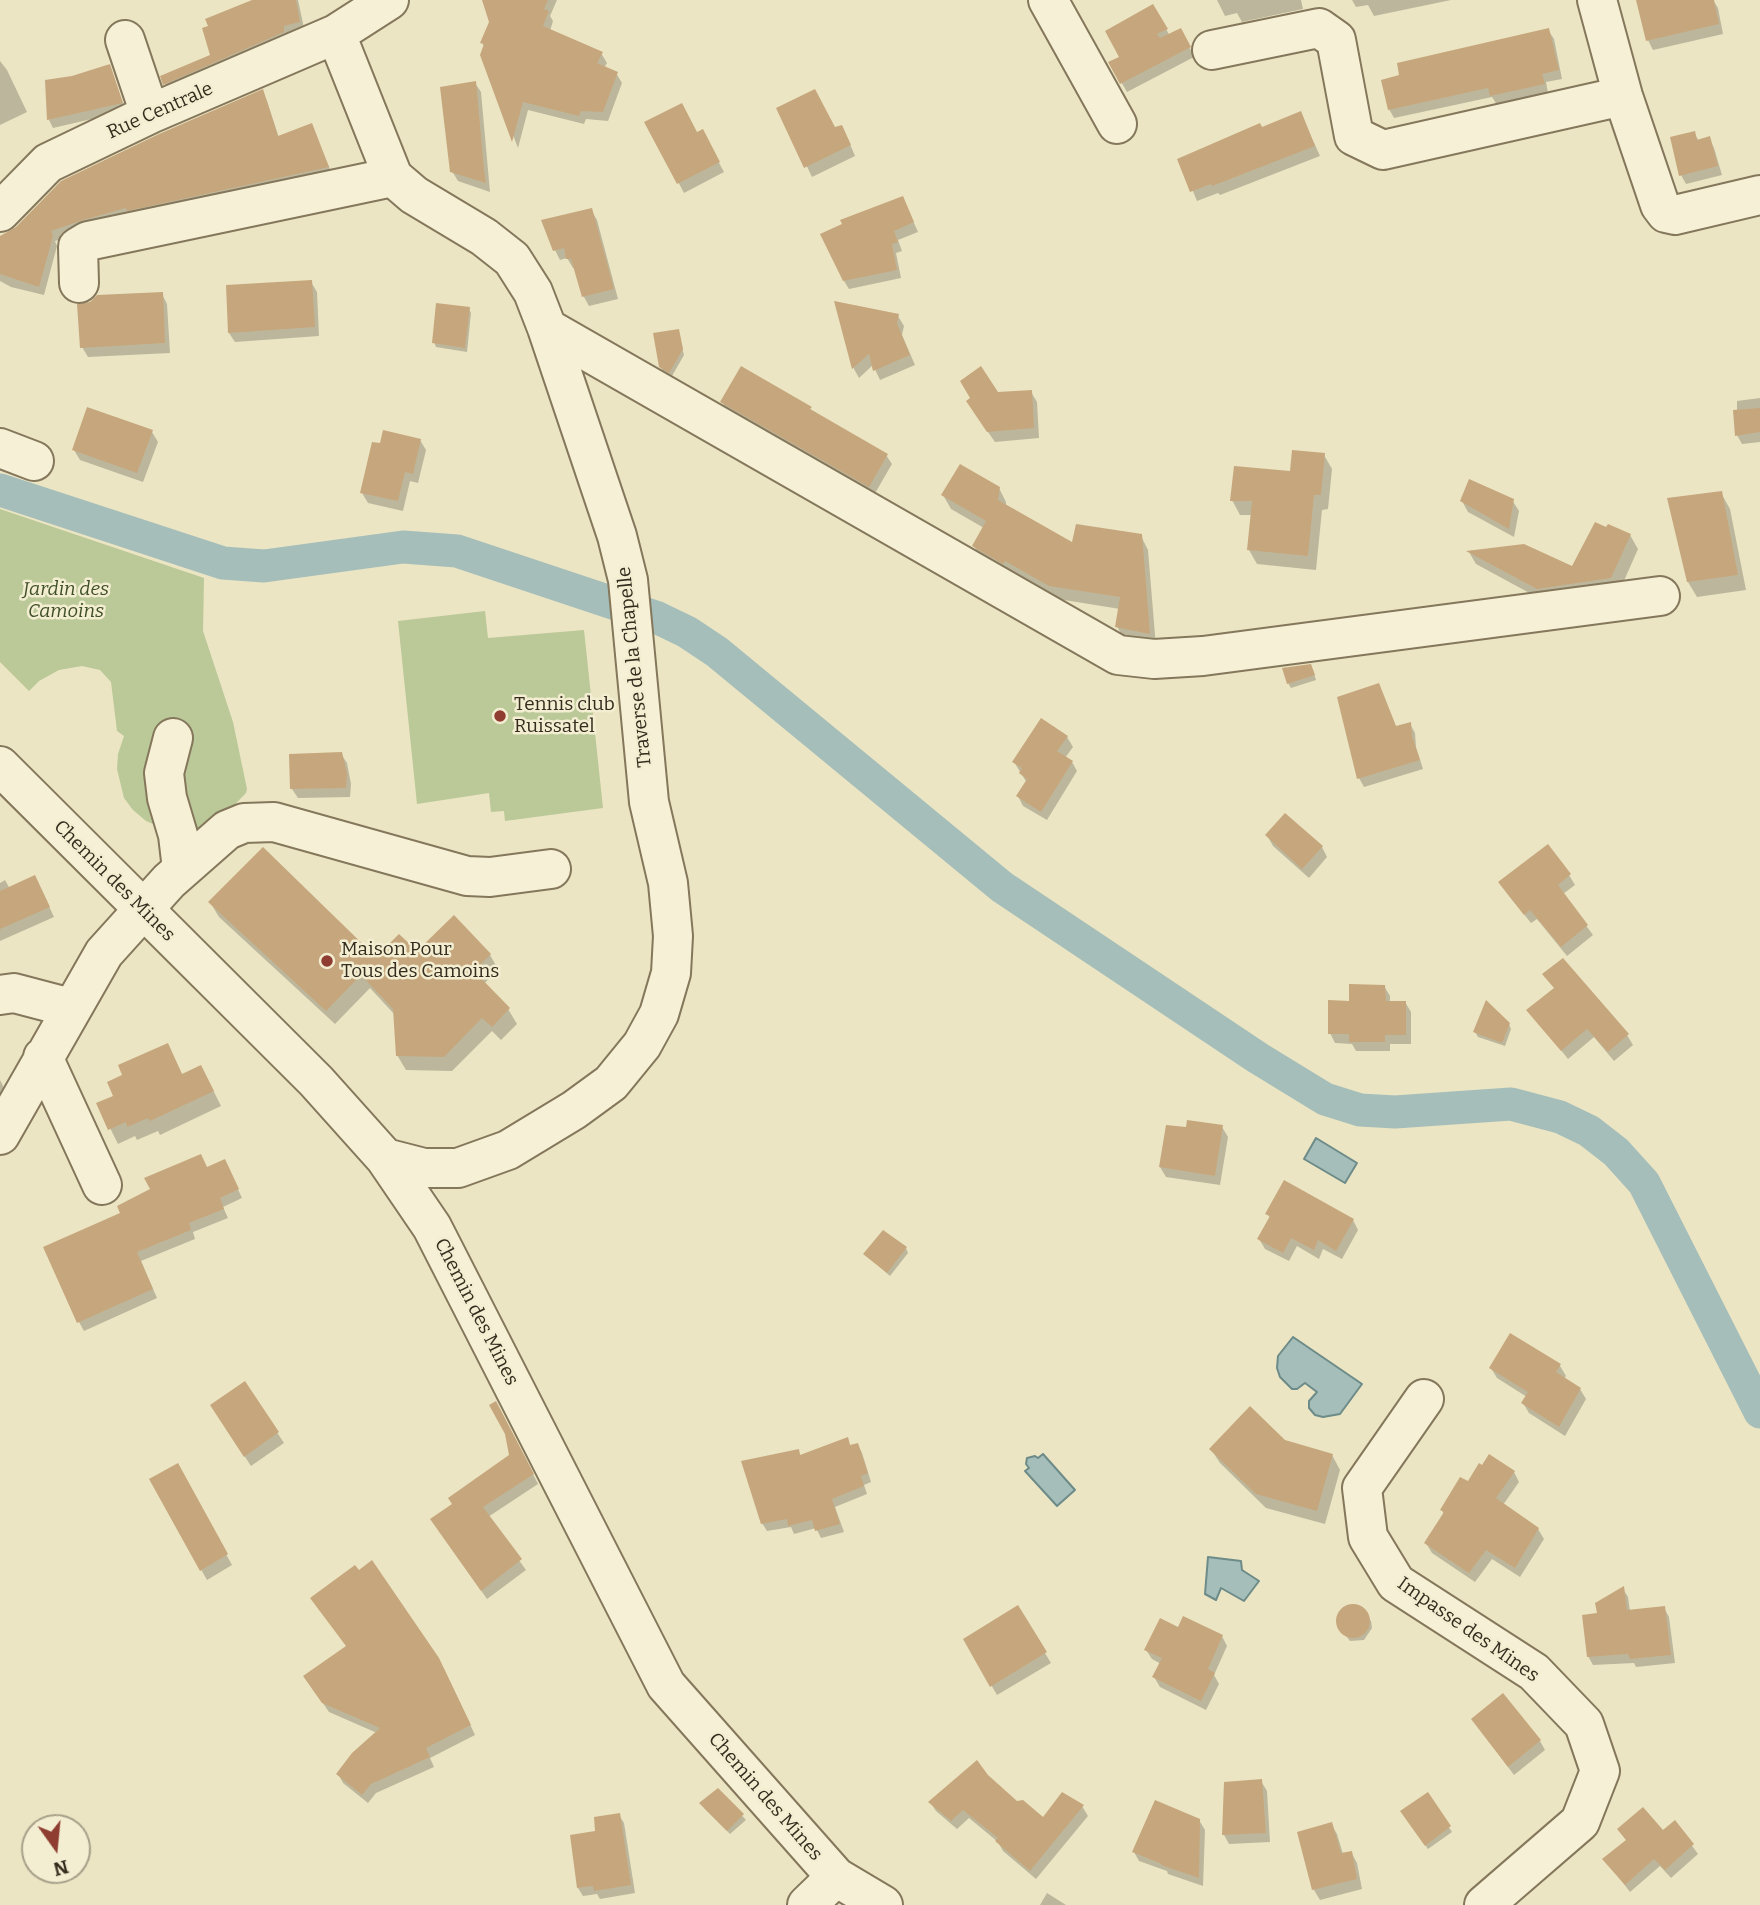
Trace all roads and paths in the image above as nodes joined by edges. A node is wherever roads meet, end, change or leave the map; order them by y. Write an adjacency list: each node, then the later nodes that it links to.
1 (389, 0): 4 (street, Rue Centrale)
2 (1048, 0): 9 (street)
3 (1597, 0): 7 (street)
4 (336, 34): 8 (street, Rue Centrale); 10 (street, Traverse de la Chapelle)
5 (125, 40): 8 (street)
6 (1212, 50): 7 (street)
7 (1623, 96): 11 (street)
8 (150, 114): 12 (street, Rue Centrale)
9 (1117, 124)
10 (393, 177): 13 (street); 14 (street, Traverse de la Chapelle)
11 (1760, 195)
12 (0, 212)
13 (79, 283)
14 (547, 328): 15 (street); 25 (street, Traverse de la Chapelle)
15 (1660, 596)
16 (173, 738): 18 (street)
17 (0, 766): 20 (street, Chemin des Mines)
18 (182, 869): 19 (street); 20 (street)
19 (551, 869)
20 (142, 909): 22 (street); 25 (street, Chemin des Mines)
21 (0, 995): 22 (street)
22 (71, 1008): 23 (street)
23 (43, 1057): 24 (street); 26 (street)
24 (0, 1135)
25 (386, 1158): 28 (street, Chemin des Mines)
26 (102, 1185)
27 (1424, 1399): 31 (street, Impasse des Mines)
28 (836, 1877): 29 (street); 30 (street, Chemin des Mines)
29 (807, 1905)
30 (883, 1905)
31 (1484, 1905)

